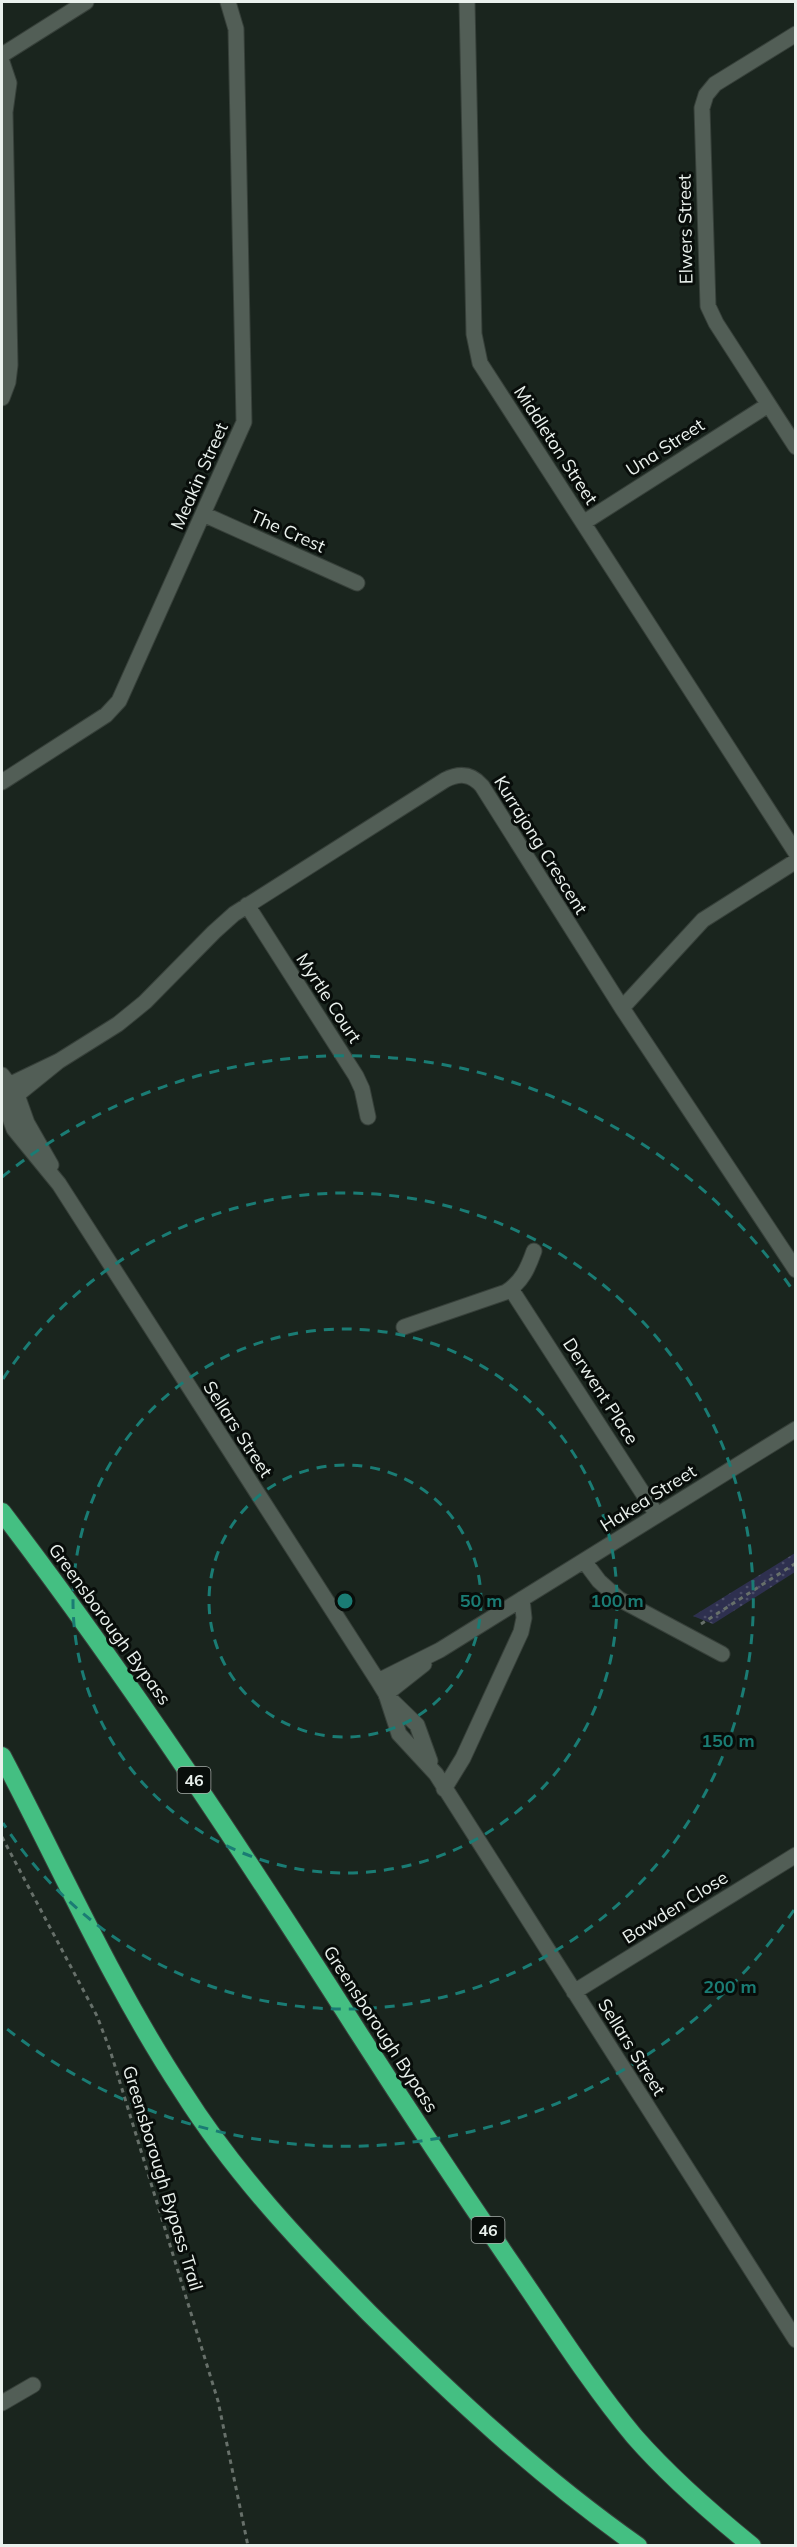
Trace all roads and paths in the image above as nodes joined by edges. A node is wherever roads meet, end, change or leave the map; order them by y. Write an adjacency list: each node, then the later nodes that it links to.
1 (86, 2): 5 (street)
2 (228, 2): 11 (street, Meakin Street)
3 (467, 2): 12 (street, Middleton Street)
4 (795, 34): 9 (street, Elwers Street)
5 (2, 55)
6 (2, 62): 7 (street)
7 (3, 106): 8 (street)
8 (2, 398)
9 (768, 405): 10 (street, Elwers Street); 12 (street, Una Street)
10 (795, 447)
11 (204, 514): 13 (street, The Crest); 14 (street, Meakin Street)
12 (584, 523): 15 (street, Middleton Street)
13 (357, 583)
14 (2, 782)
15 (795, 853)
16 (795, 861): 18 (street)
17 (247, 905): 18 (street, Kurrajong Crescent); 19 (street, Kurrajong Crescent); 20 (street, Myrtle Court)
18 (622, 1008): 22 (street, Kurrajong Crescent)
19 (7, 1090): 33 (street, Sellars Street)
20 (368, 1117)
21 (534, 1251): 23 (street)
22 (795, 1270)
23 (511, 1289): 24 (street); 27 (street, Derwent Place)
24 (404, 1327)
25 (795, 1430): 27 (street, Hakea Street)
26 (2, 1512): 44 (highway, Greensborough Bypass / 46)
27 (657, 1515): 28 (street, Hakea Street)
28 (584, 1561): 30 (street, Hakea Street); 31 (street)
29 (795, 1563): 31 (path)
30 (522, 1599): 33 (street, Hakea Street); 35 (street)
31 (686, 1634): 32 (street)
32 (722, 1654)
33 (382, 1688): 35 (street, Sellars Street)
34 (2, 1756): 43 (highway)
35 (444, 1789): 38 (street, Sellars Street)
36 (2, 1837): 42 (path, Greensborough Bypass Trail)
37 (795, 1855): 38 (street, Bawden Close)
38 (574, 1992): 39 (street, Sellars Street)
39 (795, 2340)
40 (33, 2385): 41 (street)
41 (2, 2403)
42 (248, 2546)
43 (638, 2546)
44 (752, 2546)

